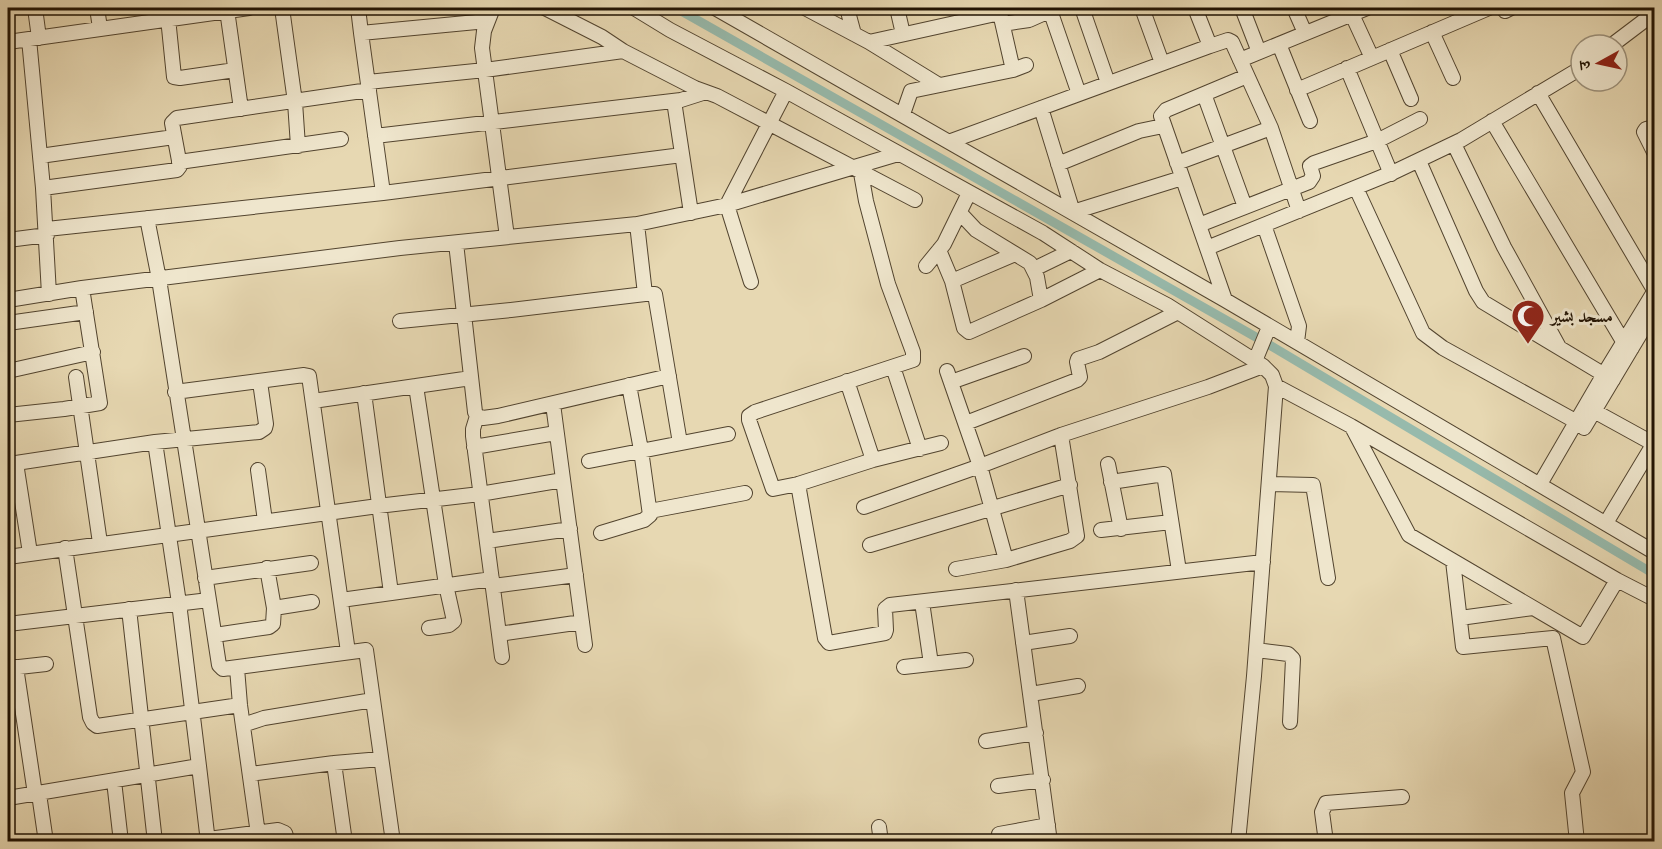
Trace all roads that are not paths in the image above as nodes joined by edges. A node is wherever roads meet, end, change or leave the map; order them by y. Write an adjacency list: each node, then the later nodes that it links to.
1 (35, 8): 35 (street)
2 (97, 8): 28 (street)
3 (249, 8): 22 (street)
4 (282, 8): 63 (street)
5 (358, 8): 30 (street)
6 (546, 8): 41 (street)
7 (634, 8): 56 (street)
8 (715, 8): 66 (street)
9 (805, 8): 33 (street)
10 (848, 8): 33 (street)
11 (897, 8): 34 (street)
12 (1082, 8): 52 (street)
13 (1142, 8): 45 (street)
14 (1195, 8): 39 (street)
15 (1242, 8): 42 (street)
16 (1294, 8): 31 (street)
17 (1367, 8): 23 (street)
18 (1489, 8): 29 (street)
19 (1503, 8): 20 (street)
20 (1511, 8)
21 (1053, 9): 27 (street); 59 (street)
22 (222, 10): 26 (street); 47 (street)
23 (1351, 11): 31 (street); 43 (street)
24 (1652, 12): 32 (street)
25 (490, 14): 30 (street); 48 (street)
26 (168, 18): 28 (street); 47 (street)
27 (1003, 24): 34 (street); 53 (street)
28 (100, 28): 35 (street)
29 (1432, 32): 40 (street); 51 (street)
30 (361, 33): 54 (street)
31 (1305, 33): 38 (street)
32 (1627, 33)
33 (854, 34): 37 (street)
34 (903, 34): 37 (street)
35 (34, 38): 36 (street); 86 (street)
36 (8, 42)
37 (869, 42): 53 (street)
38 (1279, 44): 42 (street); 55 (street)
39 (1210, 46): 44 (street); 45 (street)
40 (1390, 50): 43 (street); 61 (street)
41 (623, 51): 48 (street); 57 (street)
42 (1259, 52): 44 (street)
43 (1372, 58): 46 (street)
44 (1240, 60): 50 (street)
45 (1162, 63): 52 (street)
46 (1347, 68): 55 (street); 79 (street)
47 (235, 70): 65 (street)
48 (485, 70): 54 (street); 70 (street)
49 (1569, 75): 58 (street)
50 (1247, 76): 60 (street); 74 (street)
51 (1453, 78)
52 (1108, 83): 59 (street)
53 (939, 85): 66 (street)
54 (368, 86): 63 (street); 75 (street)
55 (1297, 90): 68 (street)
56 (786, 91): 71 (street); 84 (street)
57 (706, 92): 62 (street); 71 (street)
58 (1538, 93): 69 (street); 126 (street)
59 (1079, 94): 64 (street)
60 (1204, 94): 72 (street); 82 (street)
61 (1411, 99)
62 (674, 101): 70 (street); 85 (street)
63 (295, 102): 65 (street); 81 (street)
64 (1041, 108): 78 (street); 90 (street)
65 (241, 109): 76 (street)
66 (903, 114): 78 (street)
67 (1420, 119): 79 (street)
68 (1310, 121)
69 (1492, 121): 80 (street); 141 (street)
70 (491, 122): 75 (street); 93 (street)
71 (768, 124): 91 (street); 101 (street)
72 (1163, 126): 89 (street); 90 (street)
73 (1654, 127): 83 (street)
74 (1271, 128): 82 (street); 96 (street)
75 (375, 136): 98 (street)
76 (174, 137): 86 (street); 88 (street)
77 (341, 139): 81 (street)
78 (951, 141): 104 (street)
79 (1377, 141): 92 (street); 96 (street)
80 (1454, 144): 87 (street); 142 (street)
81 (298, 146): 88 (street)
82 (1222, 146): 89 (street); 102 (street)
83 (1654, 152)
84 (898, 154): 91 (street); 99 (street)
85 (682, 155): 93 (street); 105 (street)
86 (40, 156): 95 (street)
87 (1419, 161): 92 (street); 142 (street)
88 (179, 162): 95 (street)
89 (1177, 163): 94 (street)
90 (1058, 164): 104 (street)
91 (858, 171): 100 (street); 101 (street); 146 (street)
92 (1390, 174): 97 (street)
93 (498, 178): 98 (street); 112 (street)
94 (1182, 178): 104 (street); 109 (street)
95 (43, 188): 111 (street)
96 (1292, 188): 102 (street); 103 (street)
97 (1356, 188): 103 (street); 165 (street)
98 (383, 193): 107 (street)
99 (969, 193): 106 (street); 117 (street)
100 (915, 200)
101 (727, 205): 105 (street); 124 (street)
102 (1245, 207): 109 (street)
103 (1299, 211): 110 (street)
104 (1072, 212): 131 (street)
105 (692, 213): 108 (street)
106 (960, 213): 116 (street); 118 (street)
107 (147, 218): 111 (street); 122 (street)
108 (638, 224): 112 (street); 128 (street)
109 (1198, 225): 115 (street)
110 (1264, 225): 115 (street); 140 (street)
111 (47, 232): 113 (street); 127 (street)
112 (507, 237): 114 (street)
113 (8, 240)
114 (456, 243): 122 (street); 135 (street)
115 (1207, 248): 131 (street)
116 (939, 250): 119 (street); 123 (street)
117 (1071, 251): 120 (street); 121 (street)
118 (1015, 254): 120 (street); 123 (street)
119 (926, 266)
120 (1034, 269): 130 (street)
121 (1100, 270): 130 (street); 134 (street)
122 (159, 279): 125 (street); 157 (street)
123 (952, 281): 130 (street)
124 (751, 282)
125 (82, 288): 127 (street); 133 (street)
126 (1654, 291): 138 (street)
127 (49, 294): 129 (street)
128 (645, 294): 135 (street); 148 (street)
129 (8, 300)
130 (1041, 300)
131 (1225, 300): 139 (street)
132 (1654, 311): 138 (street)
133 (86, 312): 137 (street); 143 (street)
134 (1178, 312): 145 (street); 166 (street)
135 (464, 314): 136 (street); 151 (street)
136 (400, 321)
137 (8, 323)
138 (1647, 324): 141 (street)
139 (1268, 330): 140 (street); 145 (street)
140 (1297, 342): 191 (street)
141 (1628, 346): 150 (street)
142 (1560, 349): 150 (street)
143 (93, 352): 147 (street); 161 (street)
144 (1024, 356): 166 (street)
145 (1259, 360): 156 (street); 170 (street)
146 (893, 367): 152 (street); 177 (street)
147 (8, 371)
148 (669, 376): 154 (street); 174 (street)
149 (76, 377): 161 (street)
150 (1608, 377): 162 (street); 165 (street)
151 (471, 378): 155 (street); 164 (street)
152 (847, 381): 181 (street); 188 (street)
153 (260, 382): 157 (street); 159 (street); 171 (street)
154 (629, 385): 160 (street); 178 (street)
155 (416, 386): 158 (street); 194 (street)
156 (1276, 386): 167 (street); 189 (street)
157 (176, 392): 171 (street)
158 (364, 393): 159 (street); 195 (street)
159 (312, 401): 199 (street)
160 (553, 404): 164 (street); 168 (street)
161 (81, 406): 163 (street); 179 (street)
162 (1594, 411): 175 (street); 191 (street)
163 (8, 415)
164 (477, 416): 176 (street)
165 (1577, 422): 191 (street)
166 (966, 423): 184 (street)
167 (1351, 426): 217 (street); 226 (street)
168 (556, 433): 176 (street); 186 (street)
169 (728, 434): 174 (street)
170 (1061, 435): 184 (street); 190 (street)
171 (183, 440): 172 (street); 206 (street)
172 (155, 442): 179 (street); 208 (street)
173 (941, 442): 177 (street)
174 (680, 443): 178 (street)
175 (1654, 444): 202 (street)
176 (474, 447): 193 (street)
177 (920, 449): 181 (street)
178 (641, 450): 182 (street); 198 (street)
179 (88, 452): 180 (street); 210 (street)
180 (12, 460): 214 (street)
181 (873, 460): 188 (street)
182 (588, 461)
183 (1108, 464): 187 (street)
184 (980, 466): 196 (street); 197 (street)
185 (258, 470): 200 (street)
186 (563, 480): 193 (street); 203 (street)
187 (1111, 482): 201 (street); 204 (street)
188 (798, 484): 235 (street)
189 (1269, 484): 218 (street); 225 (street)
190 (1070, 485): 197 (street); 216 (street)
191 (1544, 486): 202 (street)
192 (745, 493): 198 (street)
193 (480, 494): 194 (street); 209 (street)
194 (433, 500): 195 (street); 228 (street)
195 (378, 506): 199 (street); 230 (street)
196 (864, 507)
197 (993, 508): 211 (street); 216 (street)
198 (650, 512): 207 (street)
199 (327, 513): 200 (street); 233 (street)
200 (266, 521): 206 (street)
201 (1171, 522): 204 (street); 222 (street)
202 (1606, 523): 213 (street)
203 (570, 529): 209 (street); 223 (street)
204 (1121, 529): 205 (street)
205 (1101, 530)
206 (197, 531): 208 (street); 224 (street)
207 (601, 533)
208 (168, 534): 210 (street); 236 (street)
209 (486, 541): 227 (street)
210 (100, 543): 212 (street)
211 (870, 545)
212 (65, 548): 214 (street); 240 (street)
213 (1654, 552)
214 (30, 553): 215 (street)
215 (8, 557)
216 (1006, 560): 221 (street)
217 (1453, 561): 238 (street); 241 (street)
218 (1263, 562): 222 (street); 250 (street)
219 (311, 563): 220 (street)
220 (267, 568): 224 (street); 237 (street)
221 (956, 568)
222 (1179, 571): 229 (street)
223 (576, 575): 227 (street); 242 (street)
224 (205, 578): 232 (street)
225 (1328, 578)
226 (1617, 580): 231 (street); 238 (street)
227 (492, 583): 228 (street); 245 (street)
228 (446, 585): 230 (street); 244 (street)
229 (1016, 590): 235 (street); 248 (street)
230 (390, 593): 233 (street)
231 (1654, 599)
232 (209, 600): 236 (street); 246 (street)
233 (341, 600): 251 (street)
234 (312, 602): 237 (street)
235 (922, 602): 255 (street)
236 (179, 603): 239 (street); 264 (street)
237 (273, 608): 246 (street)
238 (1533, 608): 241 (street)
239 (129, 609): 240 (street); 265 (street)
240 (75, 616): 243 (street); 265 (street)
241 (1460, 618): 296 (street)
242 (582, 622): 245 (street); 249 (street)
243 (8, 624)
244 (429, 628)
245 (499, 634): 252 (street)
246 (215, 635): 258 (street)
247 (1070, 636): 248 (street)
248 (1023, 643): 260 (street)
249 (585, 645)
250 (1256, 650): 266 (street); 294 (street)
251 (348, 652): 258 (street); 262 (street)
252 (502, 657)
253 (966, 660): 255 (street)
254 (46, 664): 257 (street)
255 (931, 664): 256 (street)
256 (904, 667)
257 (12, 668): 261 (street)
258 (237, 668): 263 (street)
259 (1078, 686): 260 (street)
260 (1031, 694): 268 (street)
261 (14, 698): 278 (street)
262 (373, 700): 267 (street); 270 (street)
263 (240, 705): 264 (street); 267 (street)
264 (192, 712): 265 (street); 272 (street)
265 (142, 719): 273 (street)
266 (1290, 722)
267 (243, 725): 274 (street)
268 (1036, 733): 269 (street); 275 (street)
269 (986, 741)
270 (381, 759): 271 (street); 291 (street)
271 (334, 763): 274 (street); 290 (street)
272 (199, 766): 273 (street); 285 (street)
273 (147, 774): 276 (street); 288 (street)
274 (250, 774): 283 (street)
275 (1043, 780): 277 (street); 281 (street)
276 (114, 781): 278 (street); 287 (street)
277 (998, 786)
278 (37, 794): 280 (street); 286 (street)
279 (1402, 797): 295 (street)
280 (8, 798)
281 (1048, 825): 284 (street); 293 (street)
282 (879, 827): 292 (street)
283 (258, 834): 285 (street); 289 (street)
284 (999, 834)
285 (208, 840)
286 (46, 842)
287 (122, 842)
288 (155, 842)
289 (288, 842)
290 (345, 842)
291 (393, 842)
292 (881, 842)
293 (1050, 842)
294 (1238, 842)
295 (1326, 842)
296 (1577, 842)

